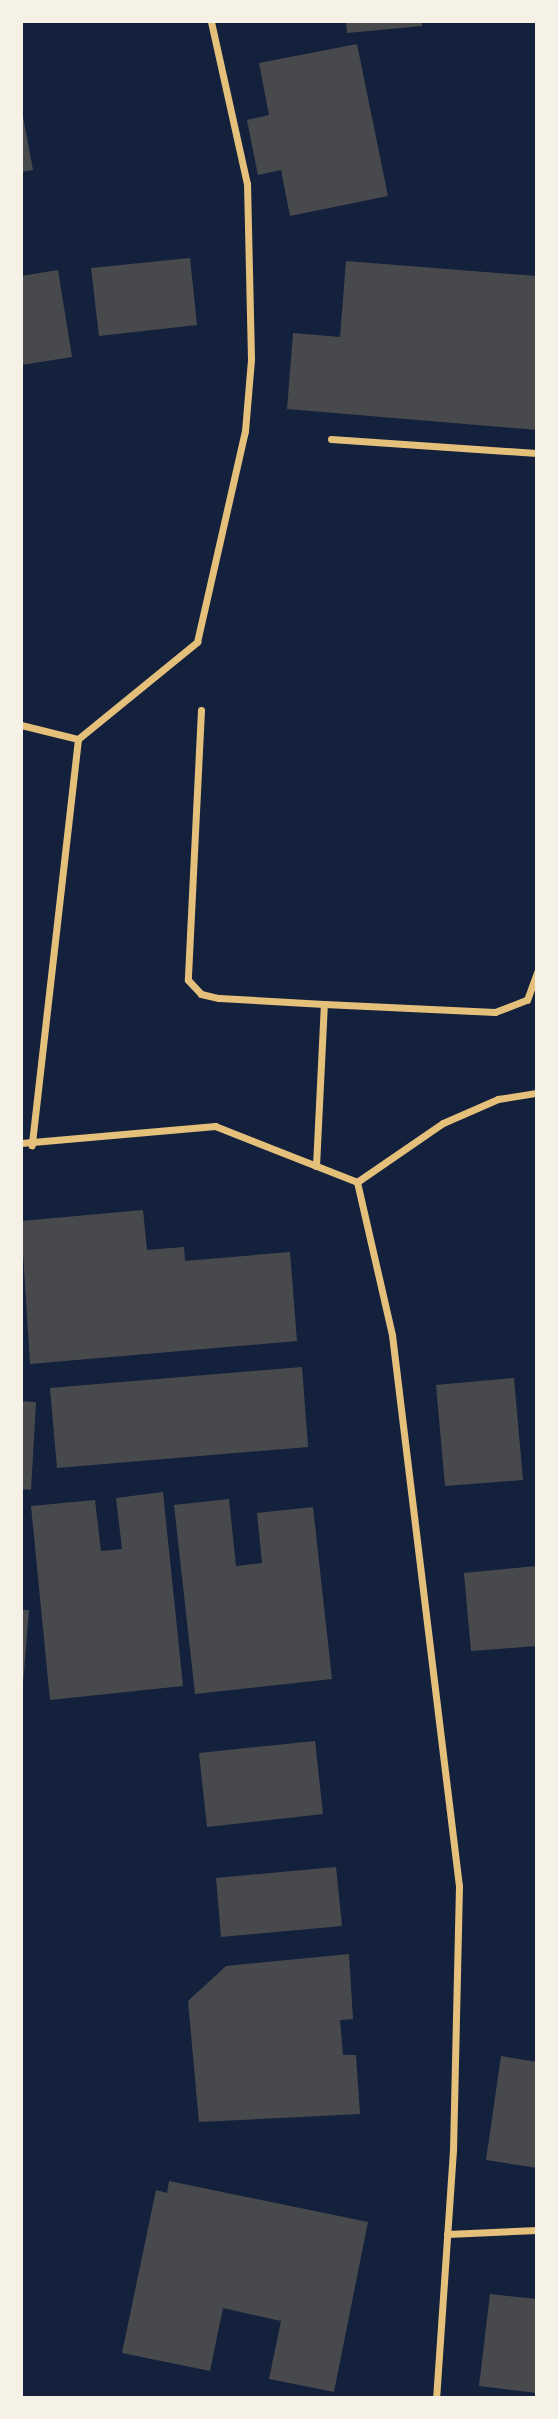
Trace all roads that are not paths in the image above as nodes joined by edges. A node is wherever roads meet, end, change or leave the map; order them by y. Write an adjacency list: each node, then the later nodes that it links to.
1 (211, 21): 6 (street)
2 (331, 439): 3 (street)
3 (537, 453)
4 (201, 710): 8 (street)
5 (21, 725): 6 (street)
6 (78, 740): 11 (street)
7 (537, 972): 8 (street)
8 (324, 1004): 12 (street)
9 (537, 1093): 13 (street)
10 (21, 1143): 11 (street)
11 (32, 1145): 12 (street)
12 (316, 1166): 13 (street)
13 (357, 1182): 15 (street)
14 (537, 2230): 15 (street)
15 (447, 2234): 16 (street)
16 (436, 2398)

